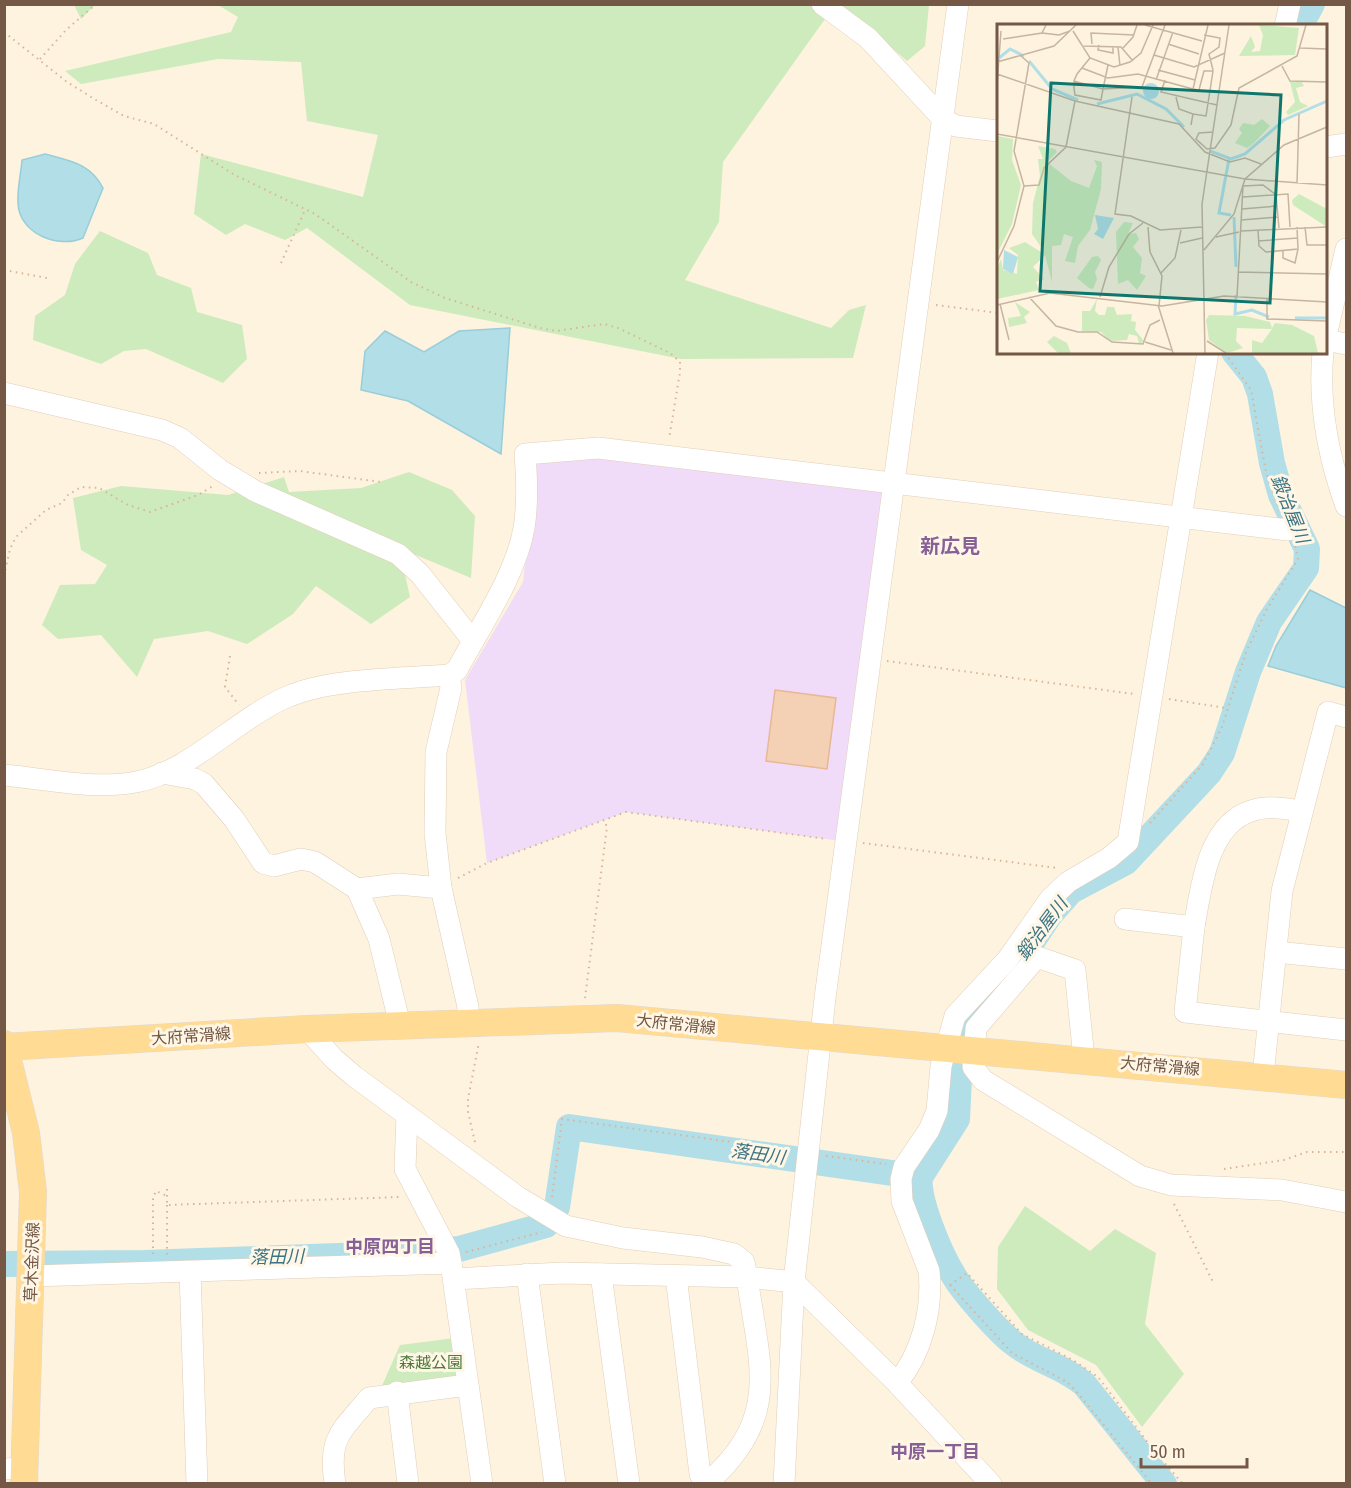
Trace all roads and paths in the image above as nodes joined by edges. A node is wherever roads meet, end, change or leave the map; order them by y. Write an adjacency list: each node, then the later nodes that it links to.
1 (96, 4): 7 (path)
2 (822, 4): 8 (street)
3 (958, 4): 8 (street)
4 (1290, 4): 5 (street)
5 (1285, 24)
6 (4, 32): 7 (path)
7 (39, 60): 12 (path)
8 (942, 119): 9 (street); 17 (street)
9 (997, 131)
10 (1347, 144): 11 (street)
11 (1327, 147)
12 (305, 210): 14 (path); 26 (path)
13 (1347, 249): 19 (street)
14 (281, 263)
15 (4, 270): 16 (path)
16 (47, 279)
17 (919, 303): 18 (path); 29 (street)
18 (997, 313)
19 (1327, 332)
20 (1327, 340): 21 (street)
21 (1347, 344)
22 (1208, 354): 31 (street)
23 (1225, 354): 32 (path)
24 (1323, 354): 30 (street)
25 (4, 393): 27 (street)
26 (667, 455): 29 (street); 34 (street)
27 (236, 479): 28 (path); 33 (path); 34 (street)
28 (381, 482)
29 (896, 483): 31 (street); 36 (street)
30 (1347, 506)
31 (1182, 519): 32 (street); 38 (street)
32 (1288, 531): 39 (path)
33 (4, 576)
34 (472, 640): 37 (street)
35 (230, 656): 40 (path)
36 (872, 659): 38 (path); 46 (street)
37 (449, 675): 40 (street); 49 (street)
38 (1153, 697): 39 (path); 47 (street)
39 (1227, 708): 47 (path)
40 (250, 717): 42 (street)
41 (1347, 717): 44 (street)
42 (162, 773): 43 (street); 50 (street)
43 (4, 775)
44 (1302, 811): 52 (street); 53 (street)
45 (604, 820): 46 (path); 49 (path); 55 (path)
46 (848, 842): 48 (path); 61 (street)
47 (1128, 842): 48 (street)
48 (1076, 877): 63 (street)
49 (441, 888): 50 (street); 56 (street)
50 (357, 889): 58 (street)
51 (1125, 919): 52 (street)
52 (1194, 927): 57 (street)
53 (1276, 952): 54 (street); 57 (street)
54 (1347, 959)
55 (584, 1019): 56 (main road, 大府常滑線); 61 (main road, 大府常滑線)
56 (474, 1021): 58 (main road, 大府常滑線); 69 (path)
57 (1269, 1023): 60 (street); 65 (street)
58 (400, 1025): 59 (main road, 大府常滑線)
59 (307, 1029): 62 (main road, 大府常滑線); 67 (street)
60 (1347, 1030)
61 (821, 1038): 63 (main road, 大府常滑線); 68 (street)
62 (5, 1046): 82 (main road, 草木金沢線)
63 (960, 1050): 64 (main road, 大府常滑線); 64 (street); 70 (street); 74 (street)
64 (1084, 1059): 65 (main road, 大府常滑線)
65 (1263, 1076): 66 (main road, 大府常滑線)
66 (1347, 1085)
67 (407, 1115): 69 (street); 73 (street)
68 (808, 1152): 70 (path); 76 (path); 85 (street)
69 (470, 1162): 76 (street)
70 (904, 1167): 86 (street)
71 (167, 1189): 72 (path)
72 (167, 1196): 75 (path); 79 (path)
73 (418, 1196): 75 (path); 77 (street)
74 (1347, 1202)
75 (167, 1205): 79 (path)
76 (553, 1218): 77 (path); 84 (street)
77 (452, 1266): 78 (street); 80 (street); 88 (street)
78 (190, 1272): 79 (street); 91 (street)
79 (160, 1273): 82 (street)
80 (527, 1274): 81 (street); 95 (street)
81 (601, 1274): 83 (street); 96 (street)
82 (32, 1276): 90 (main road, 草木金沢線)
83 (676, 1276): 84 (street); 97 (street)
84 (747, 1277): 85 (street); 97 (street)
85 (794, 1282): 87 (street); 98 (street)
86 (940, 1283): 87 (street); 100 (path); 101 (path)
87 (897, 1383): 99 (street)
88 (468, 1385): 89 (street); 94 (street)
89 (397, 1392): 92 (street); 93 (street)
90 (17, 1474)
91 (197, 1484)
92 (335, 1484)
93 (408, 1484)
94 (482, 1484)
95 (555, 1484)
96 (629, 1484)
97 (705, 1484)
98 (784, 1484)
99 (992, 1484)
100 (1152, 1484)
101 (1184, 1484)

